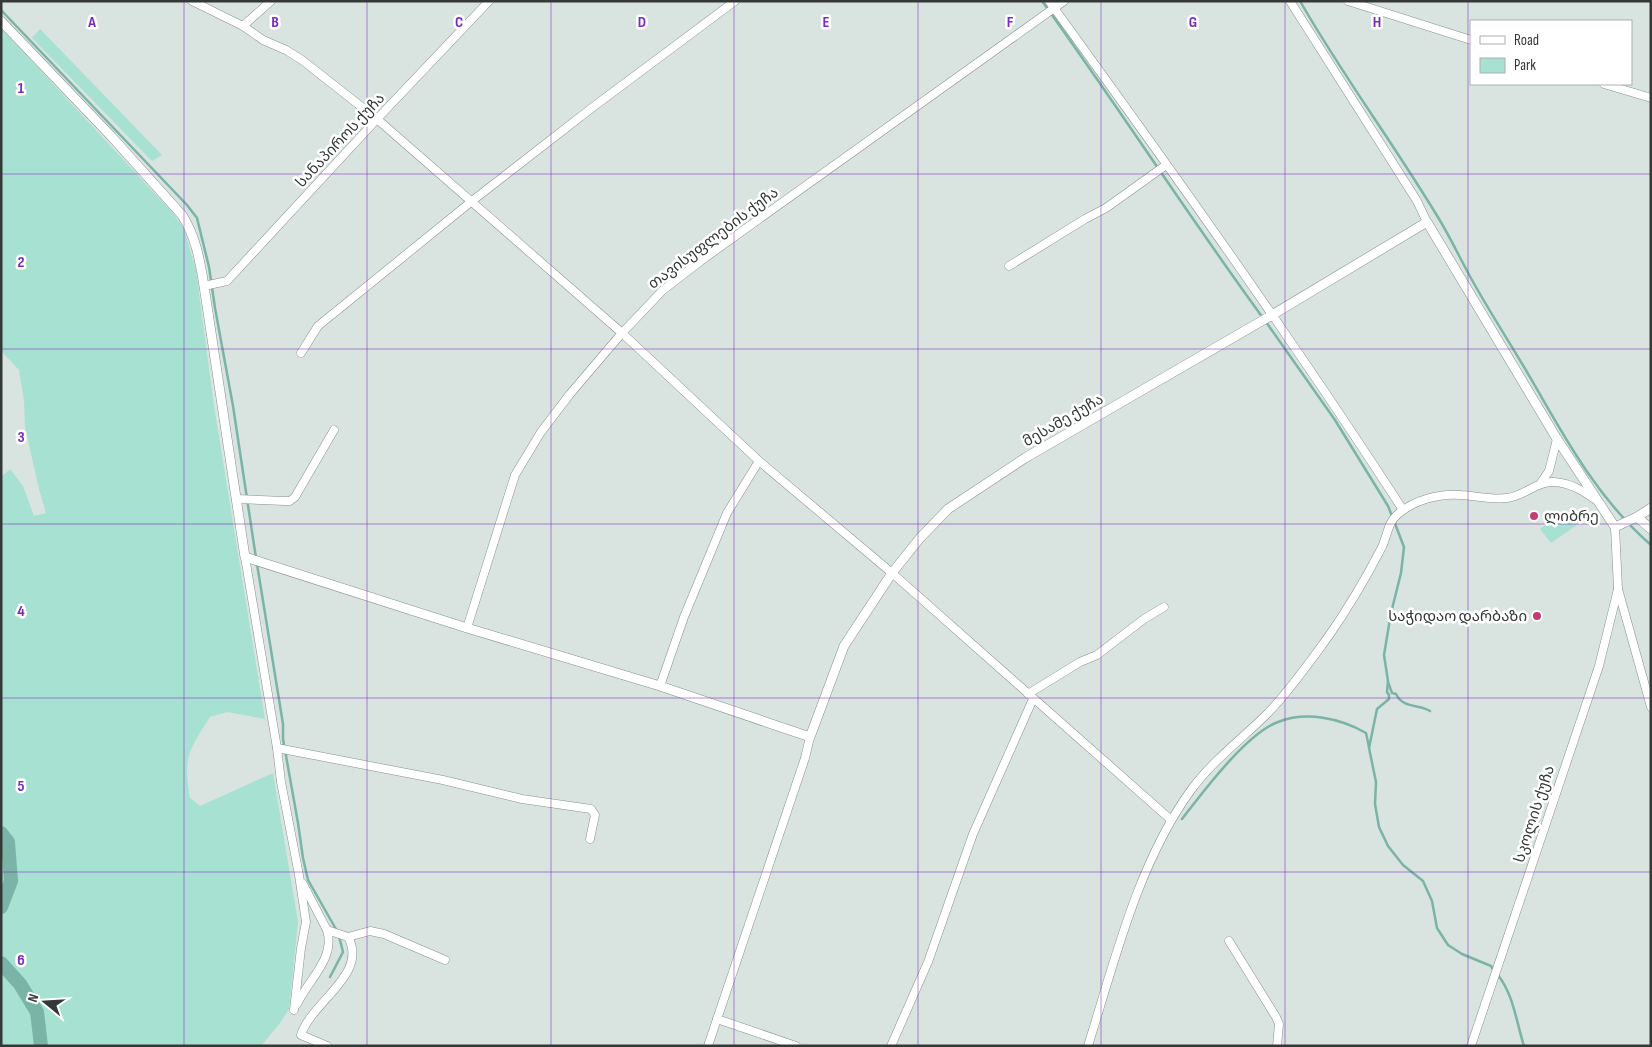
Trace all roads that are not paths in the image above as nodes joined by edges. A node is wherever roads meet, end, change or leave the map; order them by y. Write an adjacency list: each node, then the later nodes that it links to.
1 (192, 1): 11 (street)
2 (271, 1): 11 (street)
3 (489, 1): 15 (street, სანაპიროს ქუჩა)
4 (735, 1): 17 (street)
5 (1049, 1): 9 (street)
6 (1064, 1): 9 (street, თავისუფლების ქუჩა)
7 (1290, 1): 18 (street)
8 (1348, 1): 12 (street)
9 (1054, 8): 16 (street); 22 (street, თავისუფლების ქუჩა)
10 (1, 20): 20 (street)
11 (243, 26): 15 (street)
12 (1470, 40)
13 (1607, 85): 14 (street)
14 (1651, 98)
15 (377, 119): 17 (street); 20 (street, სანაპიროს ქუჩა)
16 (1166, 164): 19 (street); 21 (street)
17 (472, 201): 22 (street); 23 (street)
18 (1427, 222): 21 (street, მესამე ქუჩა); 25 (street)
19 (1009, 266)
20 (204, 286): 28 (street)
21 (1272, 315): 31 (street); 36 (street, მესამე ქუჩა)
22 (622, 333): 26 (street); 39 (street, თავისუფლების ქუჩა)
23 (300, 353)
24 (334, 430): 28 (street)
25 (1557, 439): 27 (street); 29 (street)
26 (759, 461): 36 (street); 40 (street)
27 (1540, 484): 29 (street); 31 (street)
28 (236, 499): 35 (street)
29 (1596, 500): 33 (street)
30 (1651, 508): 32 (street)
31 (1403, 510): 45 (street)
32 (1637, 517): 33 (street); 34 (street)
33 (1614, 527): 37 (street)
34 (1651, 529)
35 (245, 557): 39 (street); 44 (street)
36 (892, 573): 41 (street); 43 (street, მესამე ქუჩა)
37 (1618, 590): 42 (street); 59 (street, სკოლის ქუჩა)
38 (1164, 607): 41 (street)
39 (466, 628): 40 (street)
40 (660, 686): 43 (street)
41 (1031, 696): 45 (street); 56 (street)
42 (1651, 707)
43 (810, 737): 52 (street)
44 (277, 748): 46 (street); 47 (street)
45 (1170, 819): 57 (street)
46 (590, 839)
47 (299, 875): 48 (street); 48 (street)
48 (327, 930): 49 (street)
49 (348, 936): 51 (street); 53 (street)
50 (1229, 941): 58 (street)
51 (446, 960)
52 (717, 1019): 54 (street); 55 (street)
53 (327, 1046)
54 (708, 1046)
55 (796, 1046)
56 (891, 1046)
57 (1088, 1046)
58 (1278, 1046)
59 (1471, 1046)

